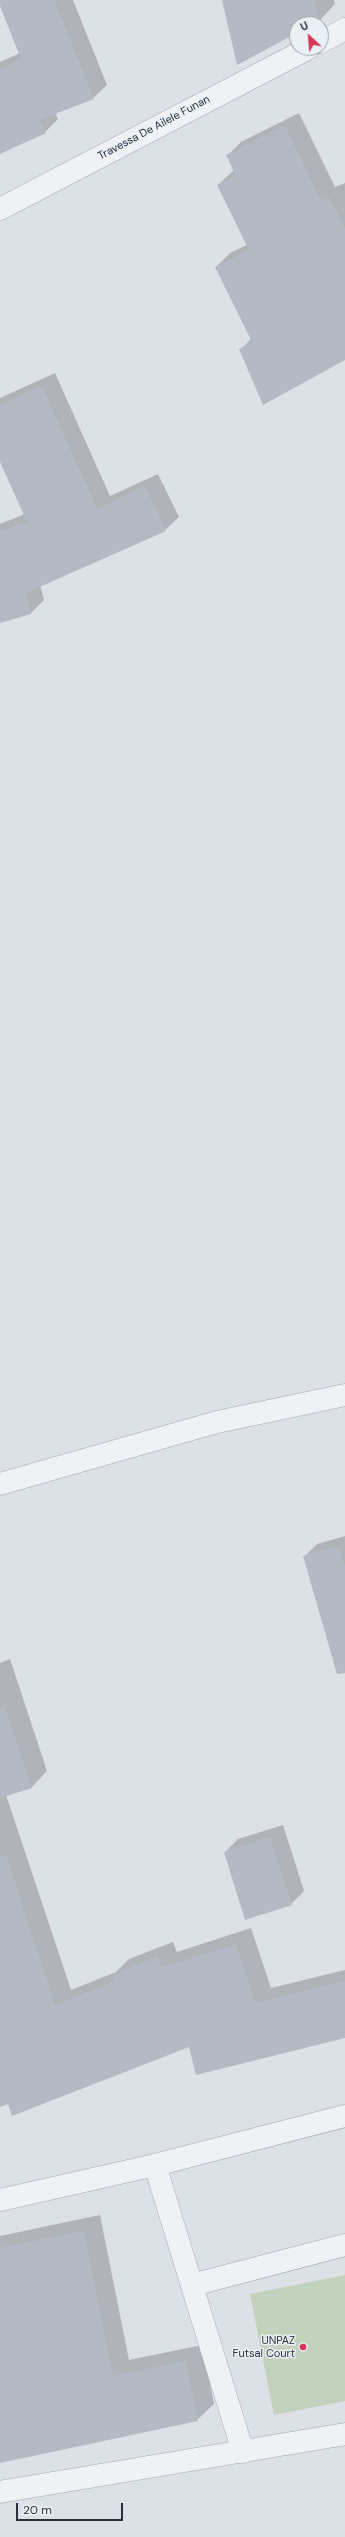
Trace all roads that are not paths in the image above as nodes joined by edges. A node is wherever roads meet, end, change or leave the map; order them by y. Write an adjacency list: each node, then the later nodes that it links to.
1 (345, 29): 2 (street)
2 (329, 38)
3 (294, 56): 4 (street, Travessa De Ailele Funan)
4 (0, 209)
5 (345, 1395): 6 (street)
6 (0, 1484)
7 (345, 2116): 8 (street)
8 (154, 2165): 9 (street); 11 (street)
9 (0, 2200)
10 (345, 2245): 11 (street)
11 (192, 2285): 13 (street)
12 (345, 2434): 13 (street)
13 (243, 2452): 14 (street)
14 (0, 2492)

